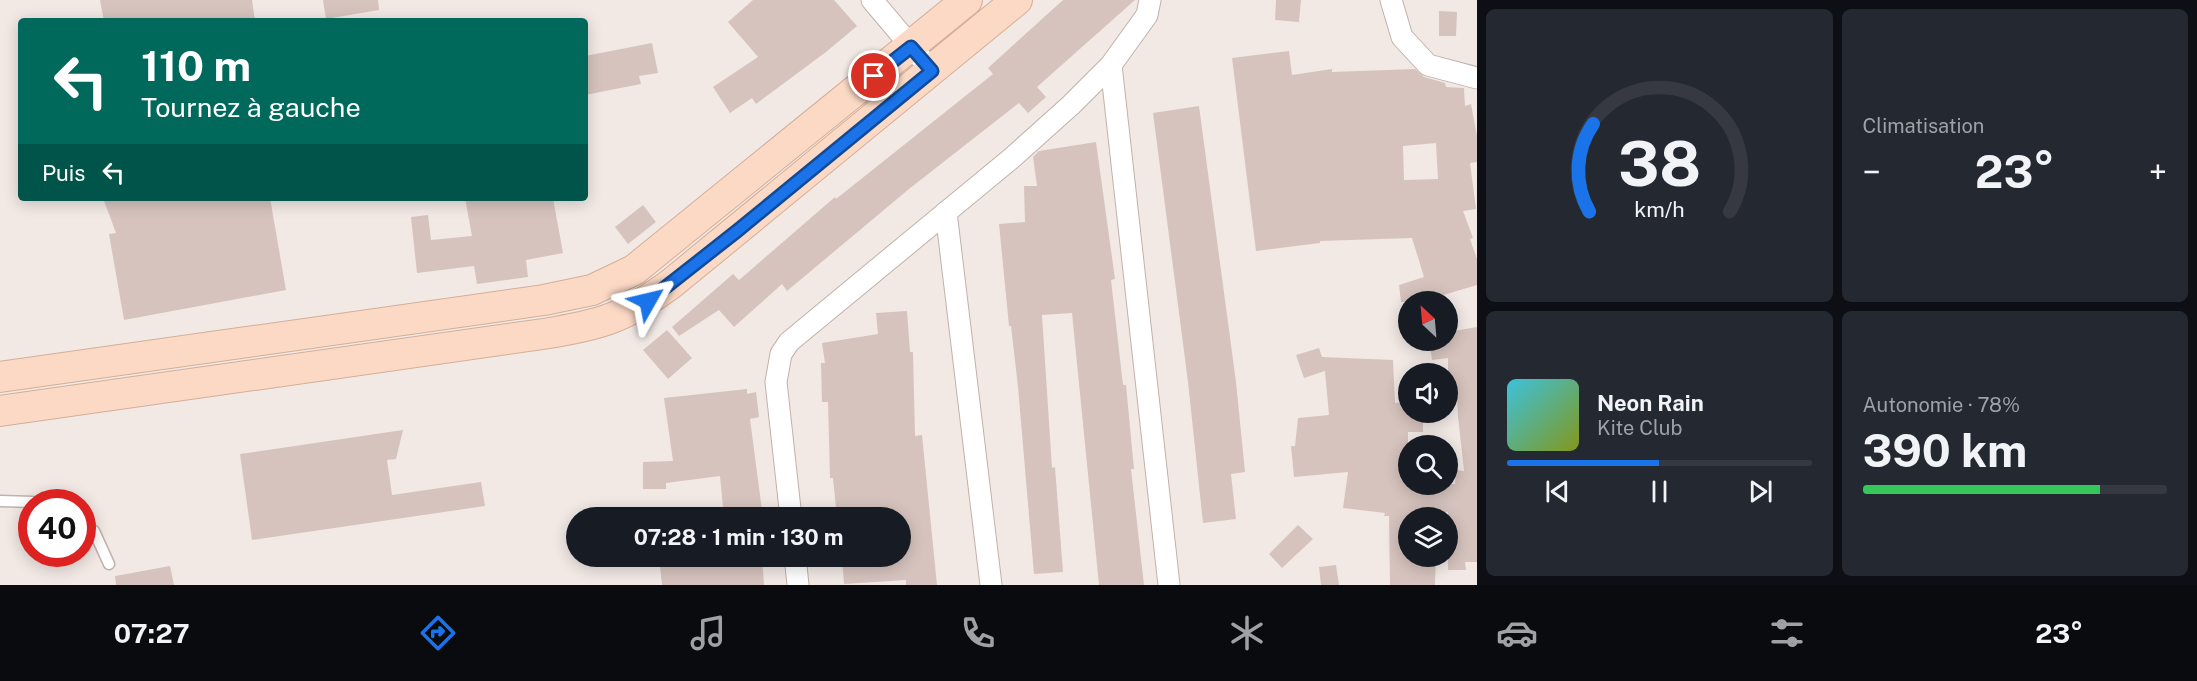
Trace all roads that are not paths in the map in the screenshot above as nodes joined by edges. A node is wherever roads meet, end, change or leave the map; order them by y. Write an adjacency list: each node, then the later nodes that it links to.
1 (872, 0): 6 (street)
2 (967, 0): 6 (street)
3 (1017, 0): 8 (street)
4 (1150, 0): 7 (street)
5 (1391, 0): 9 (street)
6 (911, 47): 8 (street); 11 (street)
7 (1111, 65): 10 (street); 21 (street)
8 (932, 71): 12 (street)
9 (1477, 78)
10 (946, 212): 15 (street); 20 (street)
11 (0, 377)
12 (0, 411)
13 (0, 501): 14 (lane)
14 (18, 502)
15 (790, 507)
16 (96, 535): 17 (lane)
17 (109, 564)
18 (796, 567): 19 (street)
19 (798, 585)
20 (991, 585)
21 (1169, 585)

